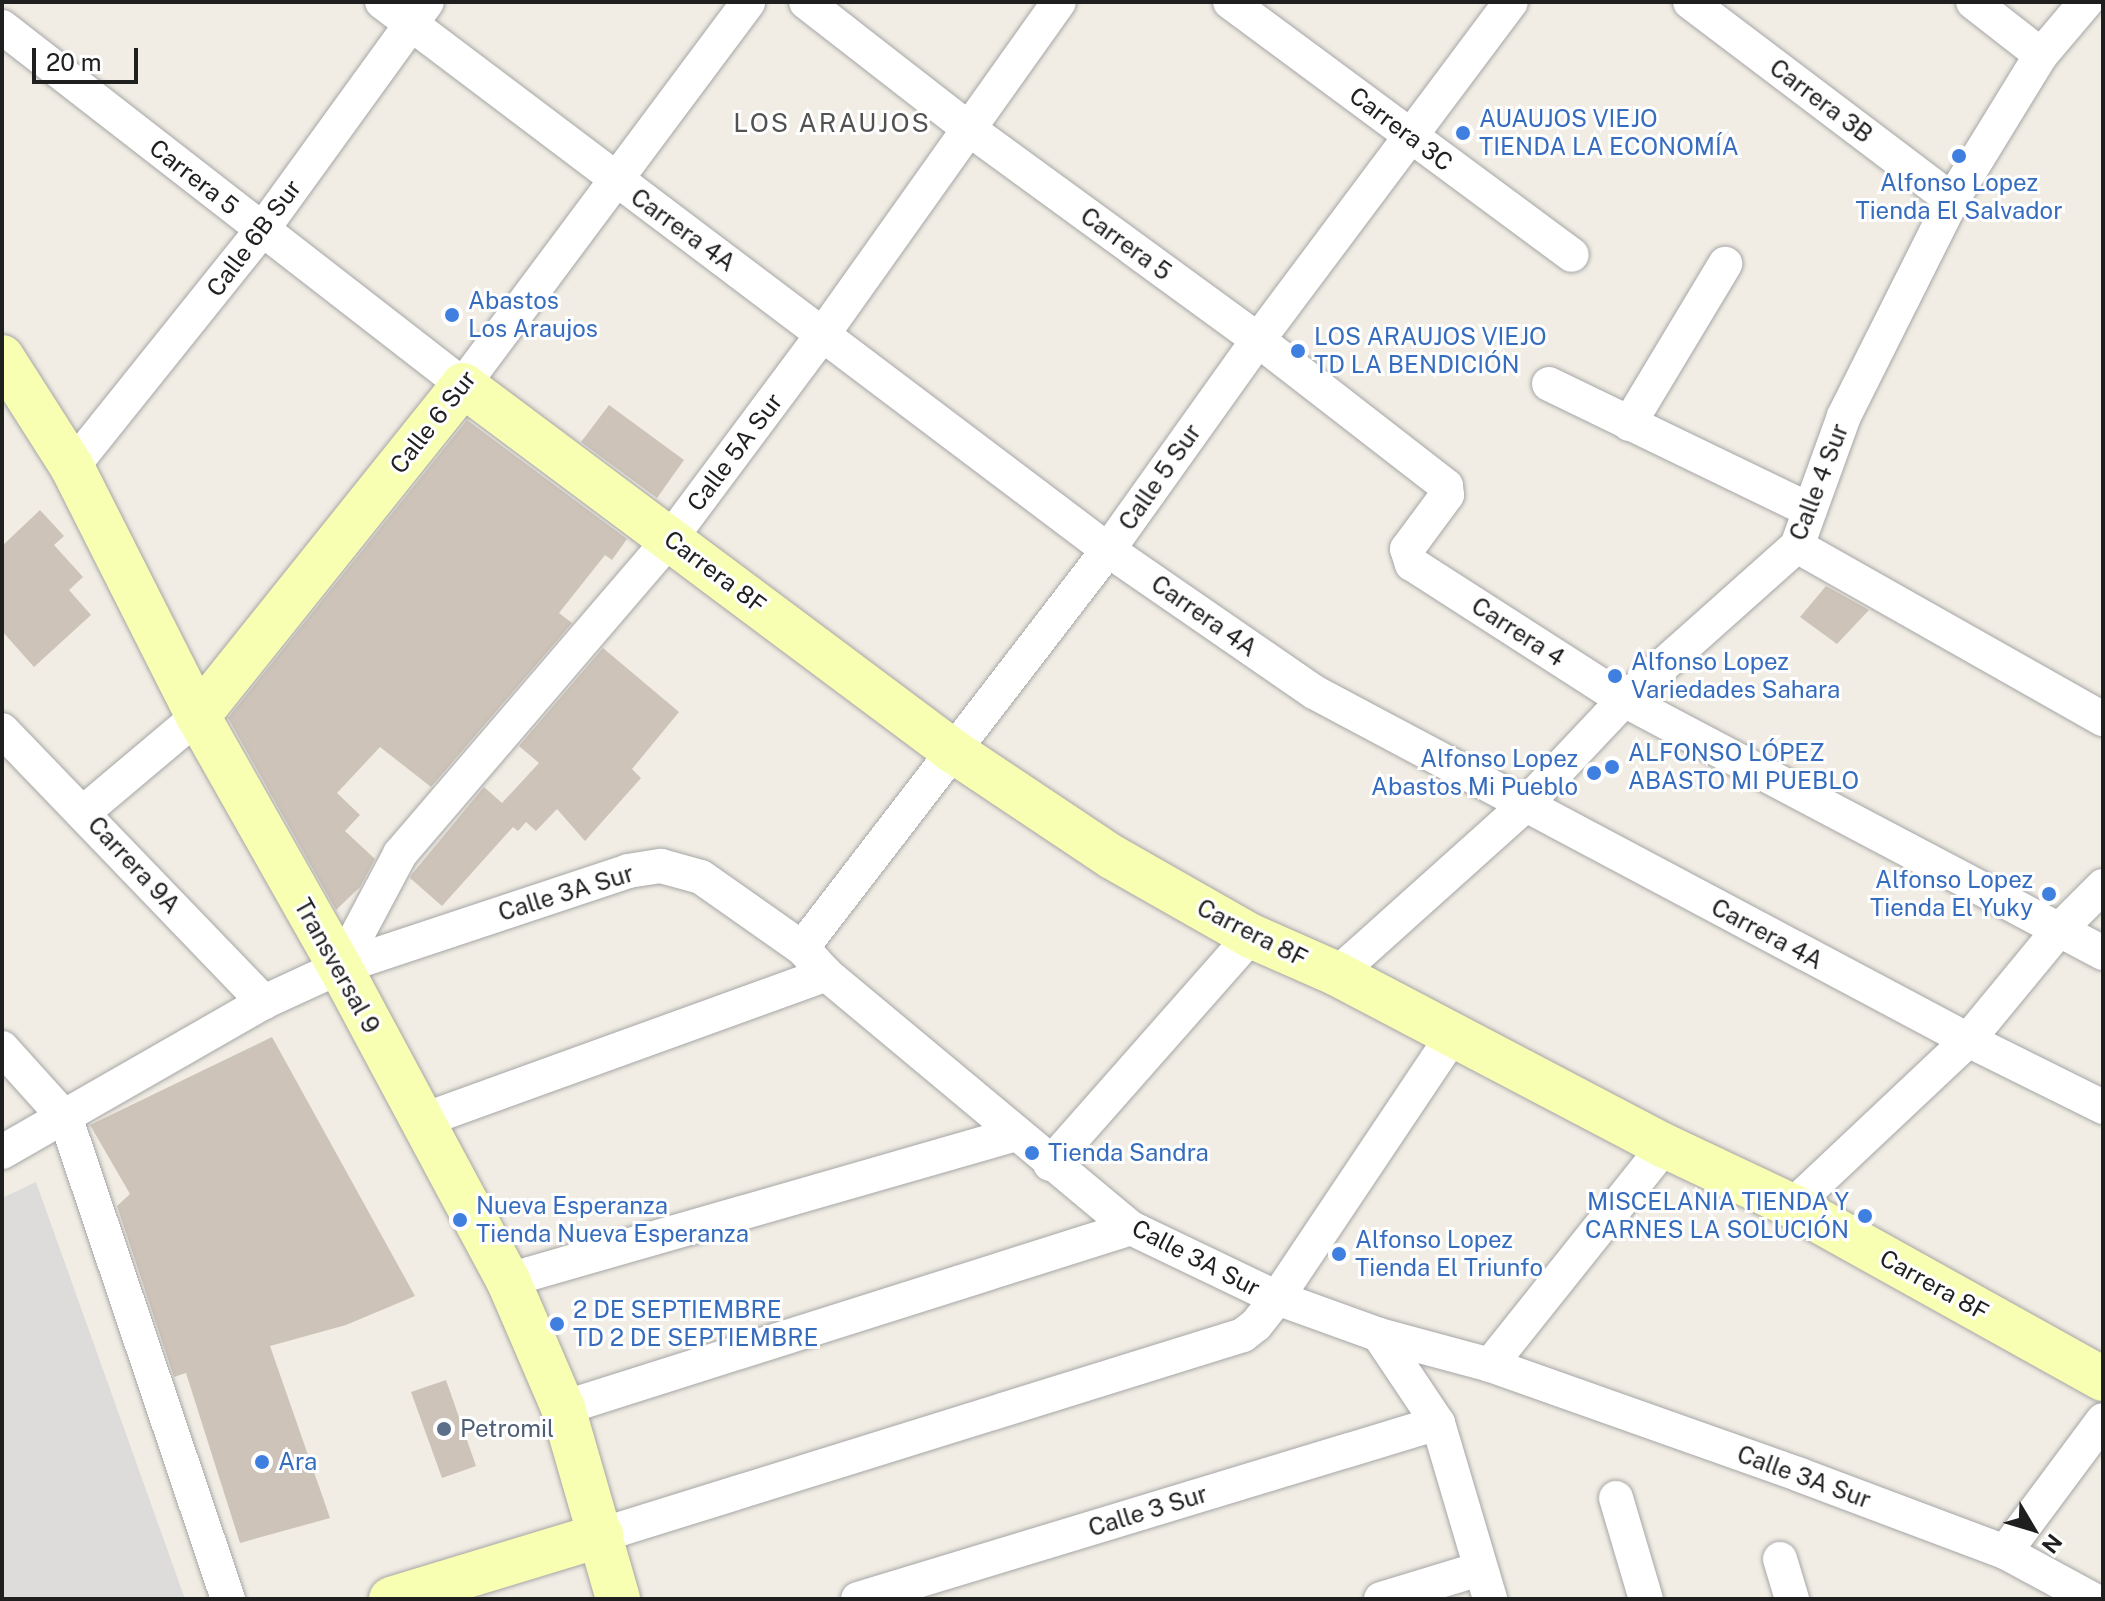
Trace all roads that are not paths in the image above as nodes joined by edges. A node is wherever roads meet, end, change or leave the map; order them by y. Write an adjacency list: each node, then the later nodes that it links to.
1 (382, 2): 10 (street, Carrera 4A)
2 (748, 2): 15 (street, Calle 6 Sur)
3 (806, 2): 13 (street, Carrera 5)
4 (1059, 2): 13 (street, Calle 5A Sur)
5 (1230, 2): 14 (street, Carrera 3C)
6 (1511, 2): 14 (street, Calle 5 Sur)
7 (1690, 2): 16 (street, Carrera 3B)
8 (1973, 2): 12 (street)
9 (2086, 2): 12 (street, Calle 4 Sur)
10 (419, 12): 15 (street, Carrera 4A); 17 (street, Calle 6B Sur)
11 (2, 27): 17 (street, Carrera 5)
12 (2041, 55): 16 (street, Calle 4 Sur)
13 (969, 129): 20 (street, Calle 5A Sur); 21 (street, Carrera 5)
14 (1410, 136): 18 (street, Carrera 3C); 21 (street, Calle 5 Sur)
15 (616, 181): 20 (street, Carrera 4A); 24 (street, Calle 6 Sur)
16 (1952, 200): 27 (street, Calle 4 Sur)
17 (262, 230): 24 (street, Carrera 5); 26 (street, Calle 6B Sur)
18 (1572, 255)
19 (1725, 264): 25 (street)
20 (823, 334): 28 (street, Calle 5A Sur); 30 (street, Carrera 4A)
21 (1258, 340): 30 (street, Calle 5 Sur); 31 (street, Carrera 5)
22 (2, 357): 26 (street, Transversal 9)
23 (1549, 384): 25 (street)
24 (463, 385): 28 (street, Carrera 8F); 33 (street, Calle 6 Sur)
25 (1629, 424): 27 (street)
26 (72, 467): 33 (street, Transversal 9)
27 (1808, 509): 29 (street, Calle 4 Sur)
28 (670, 539): 36 (street, Carrera 8F); 44 (street, Calle 5A Sur)
29 (1797, 546): 32 (street, Calle 4 Sur); 34 (street)
30 (1108, 550): 36 (street, Calle 5 Sur); 37 (street, Carrera 4A)
31 (1412, 564): 32 (street, Carrera 4)
32 (1624, 700): 37 (street, Calle 4 Sur); 40 (street, Carrera 4)
33 (198, 716): 38 (street, Calle 6 Sur); 44 (street, Transversal 9)
34 (2103, 719)
35 (2, 730): 38 (street, Carrera 9A)
36 (953, 751): 41 (street, Carrera 8F); 42 (street, Calle 5 Sur)
37 (1524, 806): 46 (street, Calle 4 Sur); 49 (street, Carrera 4A)
38 (84, 812): 47 (street, Carrera 9A)
39 (2103, 886): 40 (street)
40 (2057, 932): 43 (street, Carrera 4); 49 (street)
41 (1251, 936): 46 (street, Carrera 8F); 57 (street)
42 (802, 948): 44 (street, Calle 3A Sur); 45 (street, Calle 3A Sur)
43 (2103, 953)
44 (340, 967): 47 (street, Calle 3A Sur); 53 (street, Transversal 9)
45 (826, 974): 53 (street); 54 (street, Calle 3A Sur)
46 (1337, 974): 48 (street, Carrera 8F)
47 (264, 1002): 52 (street, Calle 3A Sur)
48 (1454, 1034): 55 (street, Carrera 8F); 61 (street)
49 (1968, 1040): 51 (street, Carrera 4A); 58 (street)
50 (2, 1048): 52 (street)
51 (2103, 1107)
52 (66, 1119): 56 (street, Calle 3A Sur); 74 (street)
53 (421, 1121): 60 (street, Transversal 9)
54 (1016, 1134): 57 (street, Calle 3A Sur); 60 (street)
55 (1665, 1146): 58 (street, Carrera 8F); 63 (street)
56 (2, 1152)
57 (1050, 1164): 59 (street, Calle 3A Sur)
58 (1792, 1206): 64 (street, Carrera 8F)
59 (1131, 1228): 61 (street, Calle 3A Sur); 65 (street)
60 (508, 1280): 65 (street, Transversal 9)
61 (1277, 1298): 62 (street, Calle 3A Sur); 69 (street)
62 (1379, 1335): 63 (street, Calle 3A Sur); 67 (street)
63 (1490, 1365): 70 (street, Calle 3A Sur)
64 (2103, 1379)
65 (563, 1408): 69 (street, Transversal 9)
66 (2103, 1420): 70 (street)
67 (1438, 1423): 72 (street); 73 (street, Calle 3 Sur)
68 (1616, 1498): 78 (street)
69 (601, 1535): 75 (street); 76 (street, Transversal 9)
70 (2005, 1552): 80 (street, Calle 3A Sur)
71 (1780, 1559): 79 (street)
72 (1485, 1584): 77 (street)
73 (870, 1598)
74 (228, 1599)
75 (391, 1599)
76 (618, 1599)
77 (1381, 1599)
78 (1646, 1599)
79 (1792, 1599)
80 (2092, 1599)

